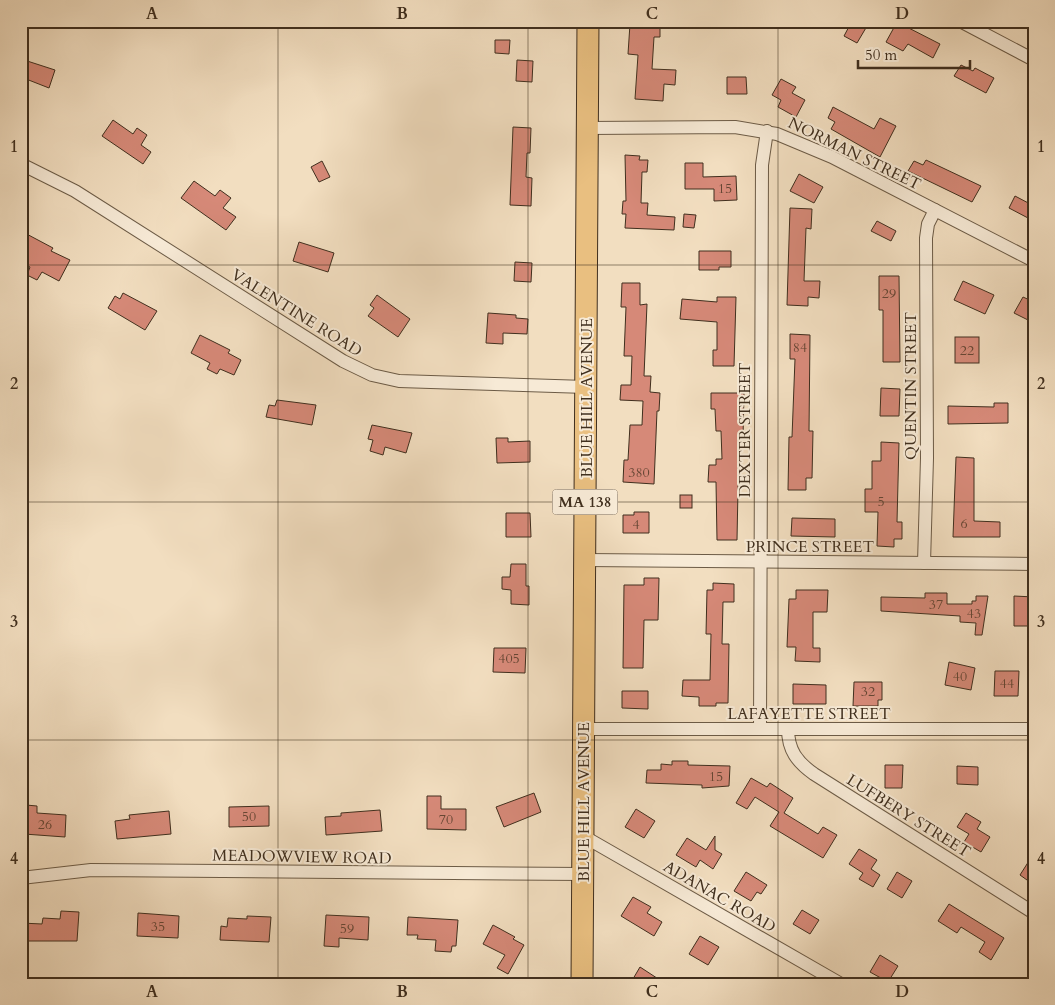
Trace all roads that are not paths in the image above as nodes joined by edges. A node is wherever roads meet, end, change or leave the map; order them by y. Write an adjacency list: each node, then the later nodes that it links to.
1 (588, 21): 4 (highway, BLUE HILL AVENUE / MA 138)
2 (960, 21): 3 (street)
3 (1034, 60)
4 (588, 128): 5 (street, NORMAN STREET); 9 (highway, BLUE HILL AVENUE / MA 138)
5 (767, 131): 7 (street, NORMAN STREET); 11 (street, DEXTER STREET)
6 (21, 164): 9 (street, VALENTINE ROAD)
7 (935, 210): 8 (street, NORMAN STREET); 12 (street, QUENTIN STREET)
8 (1034, 262)
9 (586, 387): 10 (highway, BLUE HILL AVENUE / MA 138)
10 (585, 560): 11 (street, PRINCE STREET); 14 (highway, BLUE HILL AVENUE / MA 138)
11 (760, 562): 12 (street, PRINCE STREET); 15 (street, DEXTER STREET)
12 (924, 563): 13 (street, PRINCE STREET)
13 (1034, 564)
14 (584, 729): 15 (street, LAFAYETTE STREET); 18 (highway, BLUE HILL AVENUE / MA 138)
15 (760, 729): 16 (street, LAFAYETTE STREET)
16 (788, 729): 17 (street, LAFAYETTE STREET); 21 (street, LUFBERY STREET)
17 (1034, 730)
18 (583, 836): 19 (highway, BLUE HILL AVENUE / MA 138); 23 (street, ADANAC ROAD)
19 (583, 874): 20 (street, MEADOWVIEW ROAD); 22 (highway, BLUE HILL AVENUE / MA 138)
20 (21, 878)
21 (1034, 913)
22 (582, 984)
23 (841, 984)

